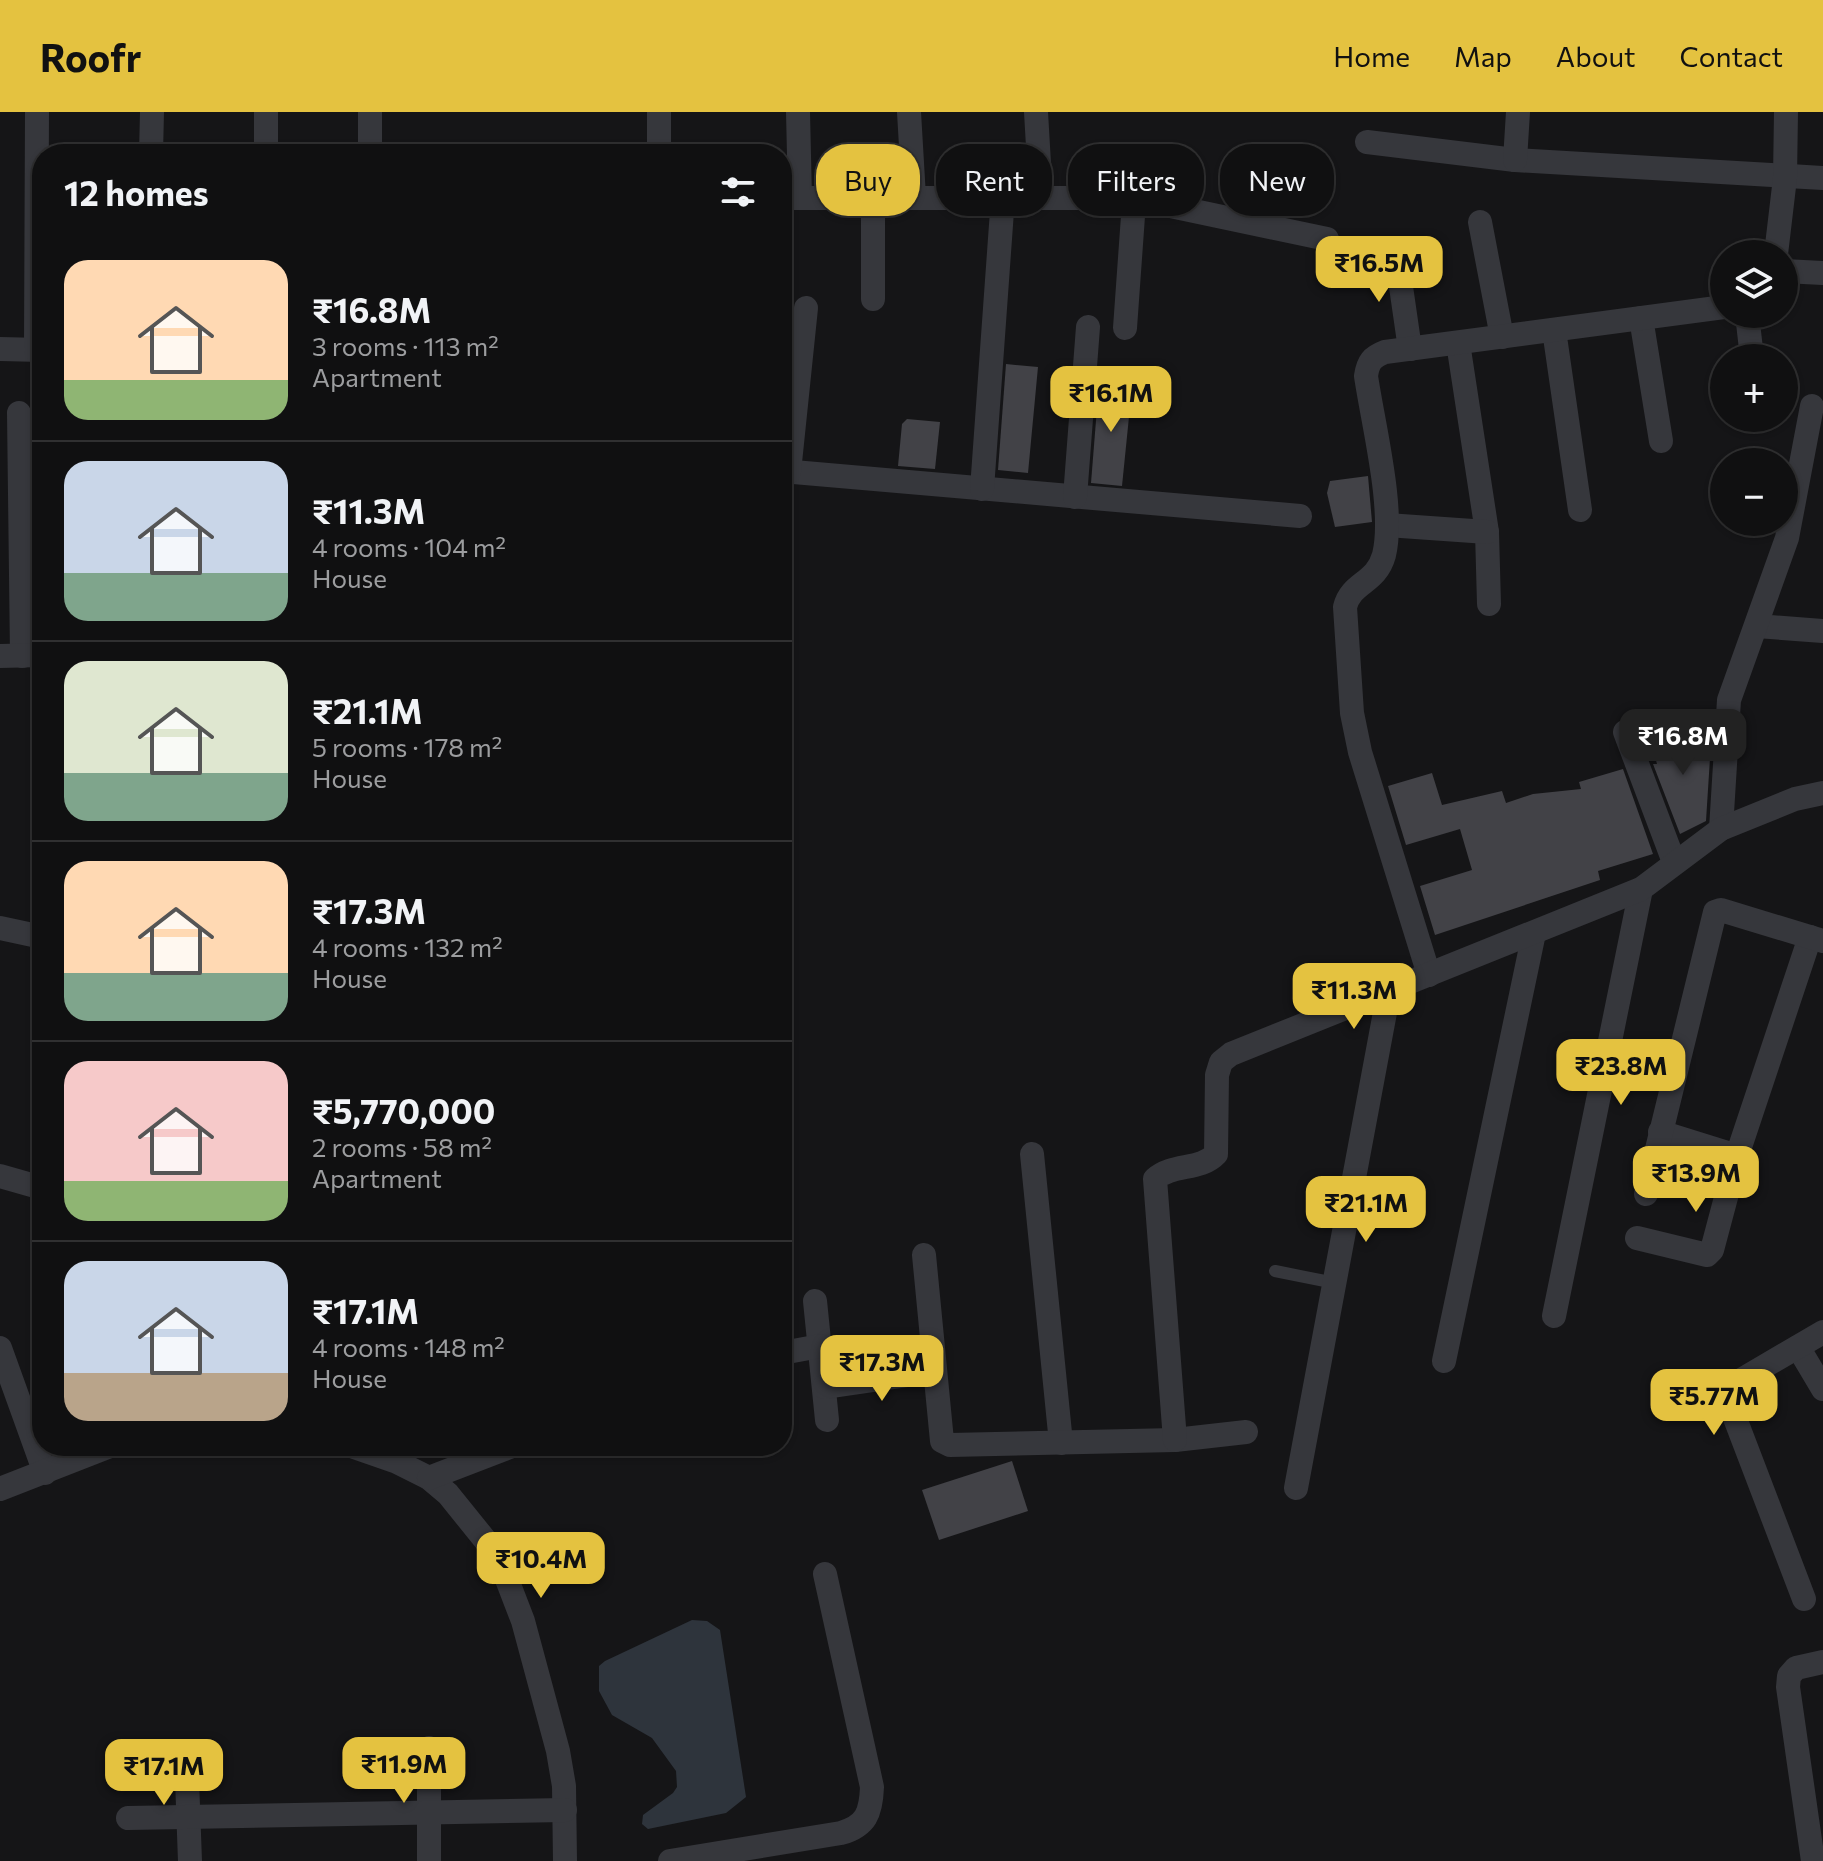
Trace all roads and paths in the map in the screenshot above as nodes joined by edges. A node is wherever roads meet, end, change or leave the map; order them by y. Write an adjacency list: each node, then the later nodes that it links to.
1 (37, 112): 12 (street)
2 (152, 112): 13 (street)
3 (266, 112): 14 (street)
4 (370, 112): 15 (street)
5 (659, 112): 16 (street)
6 (798, 112): 22 (street)
7 (909, 112): 17 (street)
8 (1036, 112): 18 (street)
9 (1518, 112): 19 (street)
10 (1786, 112): 20 (street)
11 (1367, 142): 19 (street)
12 (37, 144)
13 (151, 144)
14 (266, 144)
15 (370, 144)
16 (659, 144)
17 (911, 144)
18 (1038, 144)
19 (1515, 160): 20 (street)
20 (1785, 178): 21 (street); 31 (street)
21 (1823, 178)
22 (792, 186)
23 (792, 198): 24 (street)
24 (816, 198)
25 (1204, 215): 30 (street)
26 (873, 216): 35 (street)
27 (1002, 216): 52 (street)
28 (1133, 216): 40 (street)
29 (1480, 222): 42 (street)
30 (1327, 239)
31 (1778, 240)
32 (1396, 252): 45 (street)
33 (1798, 272): 34 (street)
34 (1823, 273)
35 (873, 299)
36 (806, 308): 49 (street)
37 (1710, 309): 38 (street)
38 (1641, 318): 41 (street); 50 (street)
39 (1088, 327): 53 (street)
40 (1125, 328)
41 (1554, 330): 42 (street); 54 (street)
42 (1502, 337): 43 (street)
43 (1458, 343): 45 (street); 57 (street)
44 (0, 349): 46 (street)
45 (1410, 349): 56 (street)
46 (32, 350)
47 (1812, 406): 59 (street)
48 (19, 413): 61 (street)
49 (792, 417)
50 (1661, 441)
51 (792, 473): 52 (street)
52 (982, 489): 53 (street)
53 (1075, 497): 55 (street)
54 (1580, 510)
55 (1300, 516)
56 (1387, 525): 57 (street); 71 (street)
57 (1487, 532): 58 (street)
58 (1489, 604)
59 (1757, 626): 60 (street); 64 (street)
60 (1823, 631)
61 (21, 656)
62 (1625, 732): 65 (street)
63 (1823, 793): 64 (street)
64 (1721, 829): 65 (street)
65 (1674, 862): 66 (street)
66 (1641, 889): 68 (street); 84 (street)
67 (0, 928): 69 (street)
68 (1534, 933): 71 (street); 90 (street)
69 (32, 935)
70 (1816, 939): 73 (street); 75 (street)
71 (1429, 975): 72 (street)
72 (1389, 991): 82 (street); 97 (street)
73 (1660, 1132): 75 (street); 78 (street)
74 (1032, 1154): 98 (street)
75 (1737, 1156): 79 (street)
76 (0, 1176): 77 (street)
77 (32, 1185)
78 (1646, 1194)
79 (1637, 1238)
80 (924, 1255): 91 (street)
81 (1275, 1271): 82 (lane)
82 (1335, 1283): 105 (street)
83 (815, 1301): 86 (street)
84 (1554, 1316)
85 (1823, 1332): 87 (street)
86 (820, 1346): 89 (street); 92 (street)
87 (1798, 1347): 93 (street); 108 (street)
88 (0, 1348): 96 (street)
89 (792, 1351)
90 (1444, 1361)
91 (934, 1371): 92 (street); 98 (street)
92 (824, 1387): 94 (street)
93 (1823, 1389)
94 (827, 1420)
95 (1246, 1432): 97 (street)
96 (32, 1437)
97 (1175, 1440): 98 (street)
98 (1061, 1443)
99 (39, 1456): 103 (street)
100 (86, 1456): 103 (street)
101 (375, 1456): 104 (street)
102 (486, 1456): 104 (street)
103 (45, 1473): 106 (street)
104 (429, 1478): 113 (street)
105 (1296, 1488)
106 (0, 1489)
107 (825, 1574): 120 (street)
108 (1804, 1599)
109 (1823, 1662): 112 (street)
110 (429, 1748): 114 (street)
111 (186, 1752): 115 (street)
112 (1813, 1795): 121 (street)
113 (565, 1810): 114 (street); 119 (street)
114 (428, 1812): 115 (street); 118 (street)
115 (188, 1816): 116 (street); 117 (street)
116 (128, 1818)
117 (190, 1861)
118 (429, 1861)
119 (565, 1861)
120 (670, 1861)
121 (1813, 1861)

